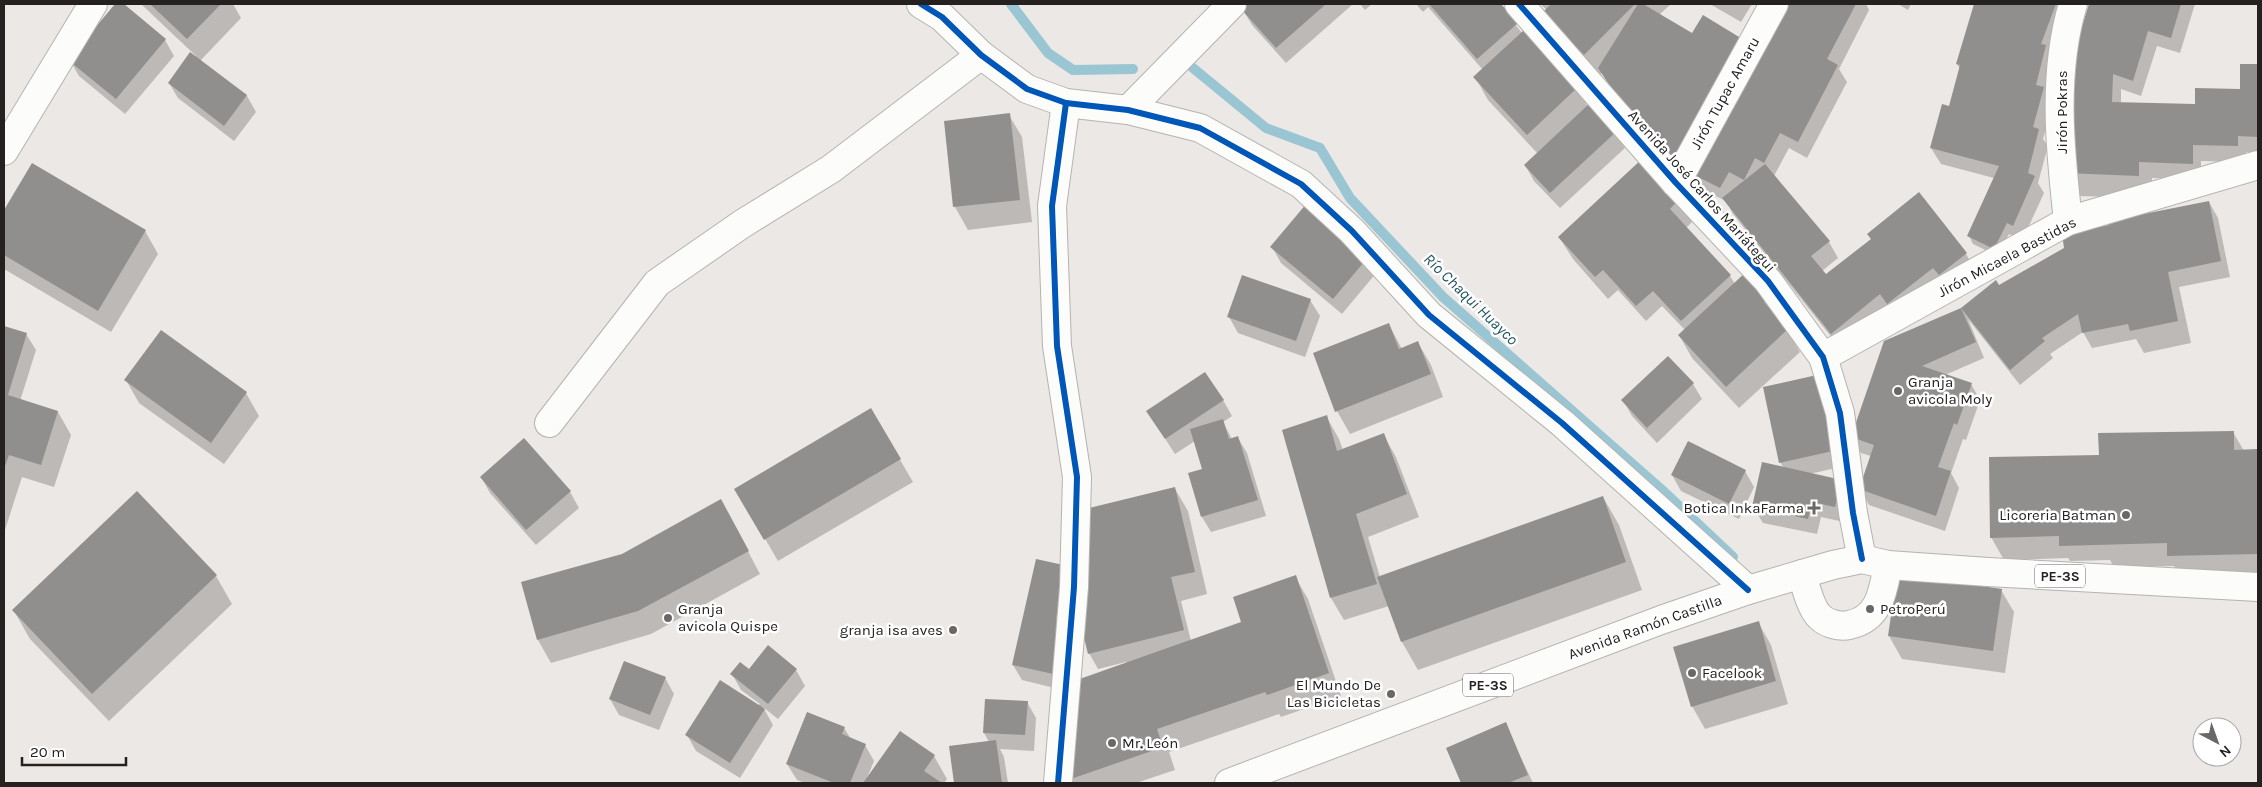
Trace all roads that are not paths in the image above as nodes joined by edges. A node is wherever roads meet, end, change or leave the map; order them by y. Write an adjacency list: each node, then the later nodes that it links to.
1 (93, 4): 10 (main road)
2 (921, 4): 7 (main road)
3 (1232, 4): 9 (main road)
4 (1519, 4): 12 (main road, Avenida José Carlos Mariátegui)
5 (1774, 4): 12 (main road, Jirón Tupac Amaru)
6 (2073, 4): 13 (main road, Jirón Pokras)
7 (981, 55): 8 (main road); 15 (main road)
8 (1066, 104): 9 (main road); 20 (main road)
9 (1128, 110): 19 (main road)
10 (4, 151)
11 (2258, 165): 13 (main road, Jirón Micaela Bastidas)
12 (1676, 183): 14 (main road, Avenida José Carlos Mariátegui)
13 (2068, 221): 14 (main road, Jirón Micaela Bastidas)
14 (1823, 357): 16 (main road, Avenida José Carlos Mariátegui)
15 (549, 424)
16 (1875, 562): 17 (main road, Avenida Ramón Castilla / PE-3S); 17 (main road); 18 (main road, Avenida Ramón Castilla / PE-3S)
17 (1802, 574): 19 (main road, Avenida Ramón Castilla / PE-3S)
18 (2258, 587)
19 (1748, 590): 21 (main road, Avenida Ramón Castilla / PE-3S)
20 (1058, 783)
21 (1229, 783)

